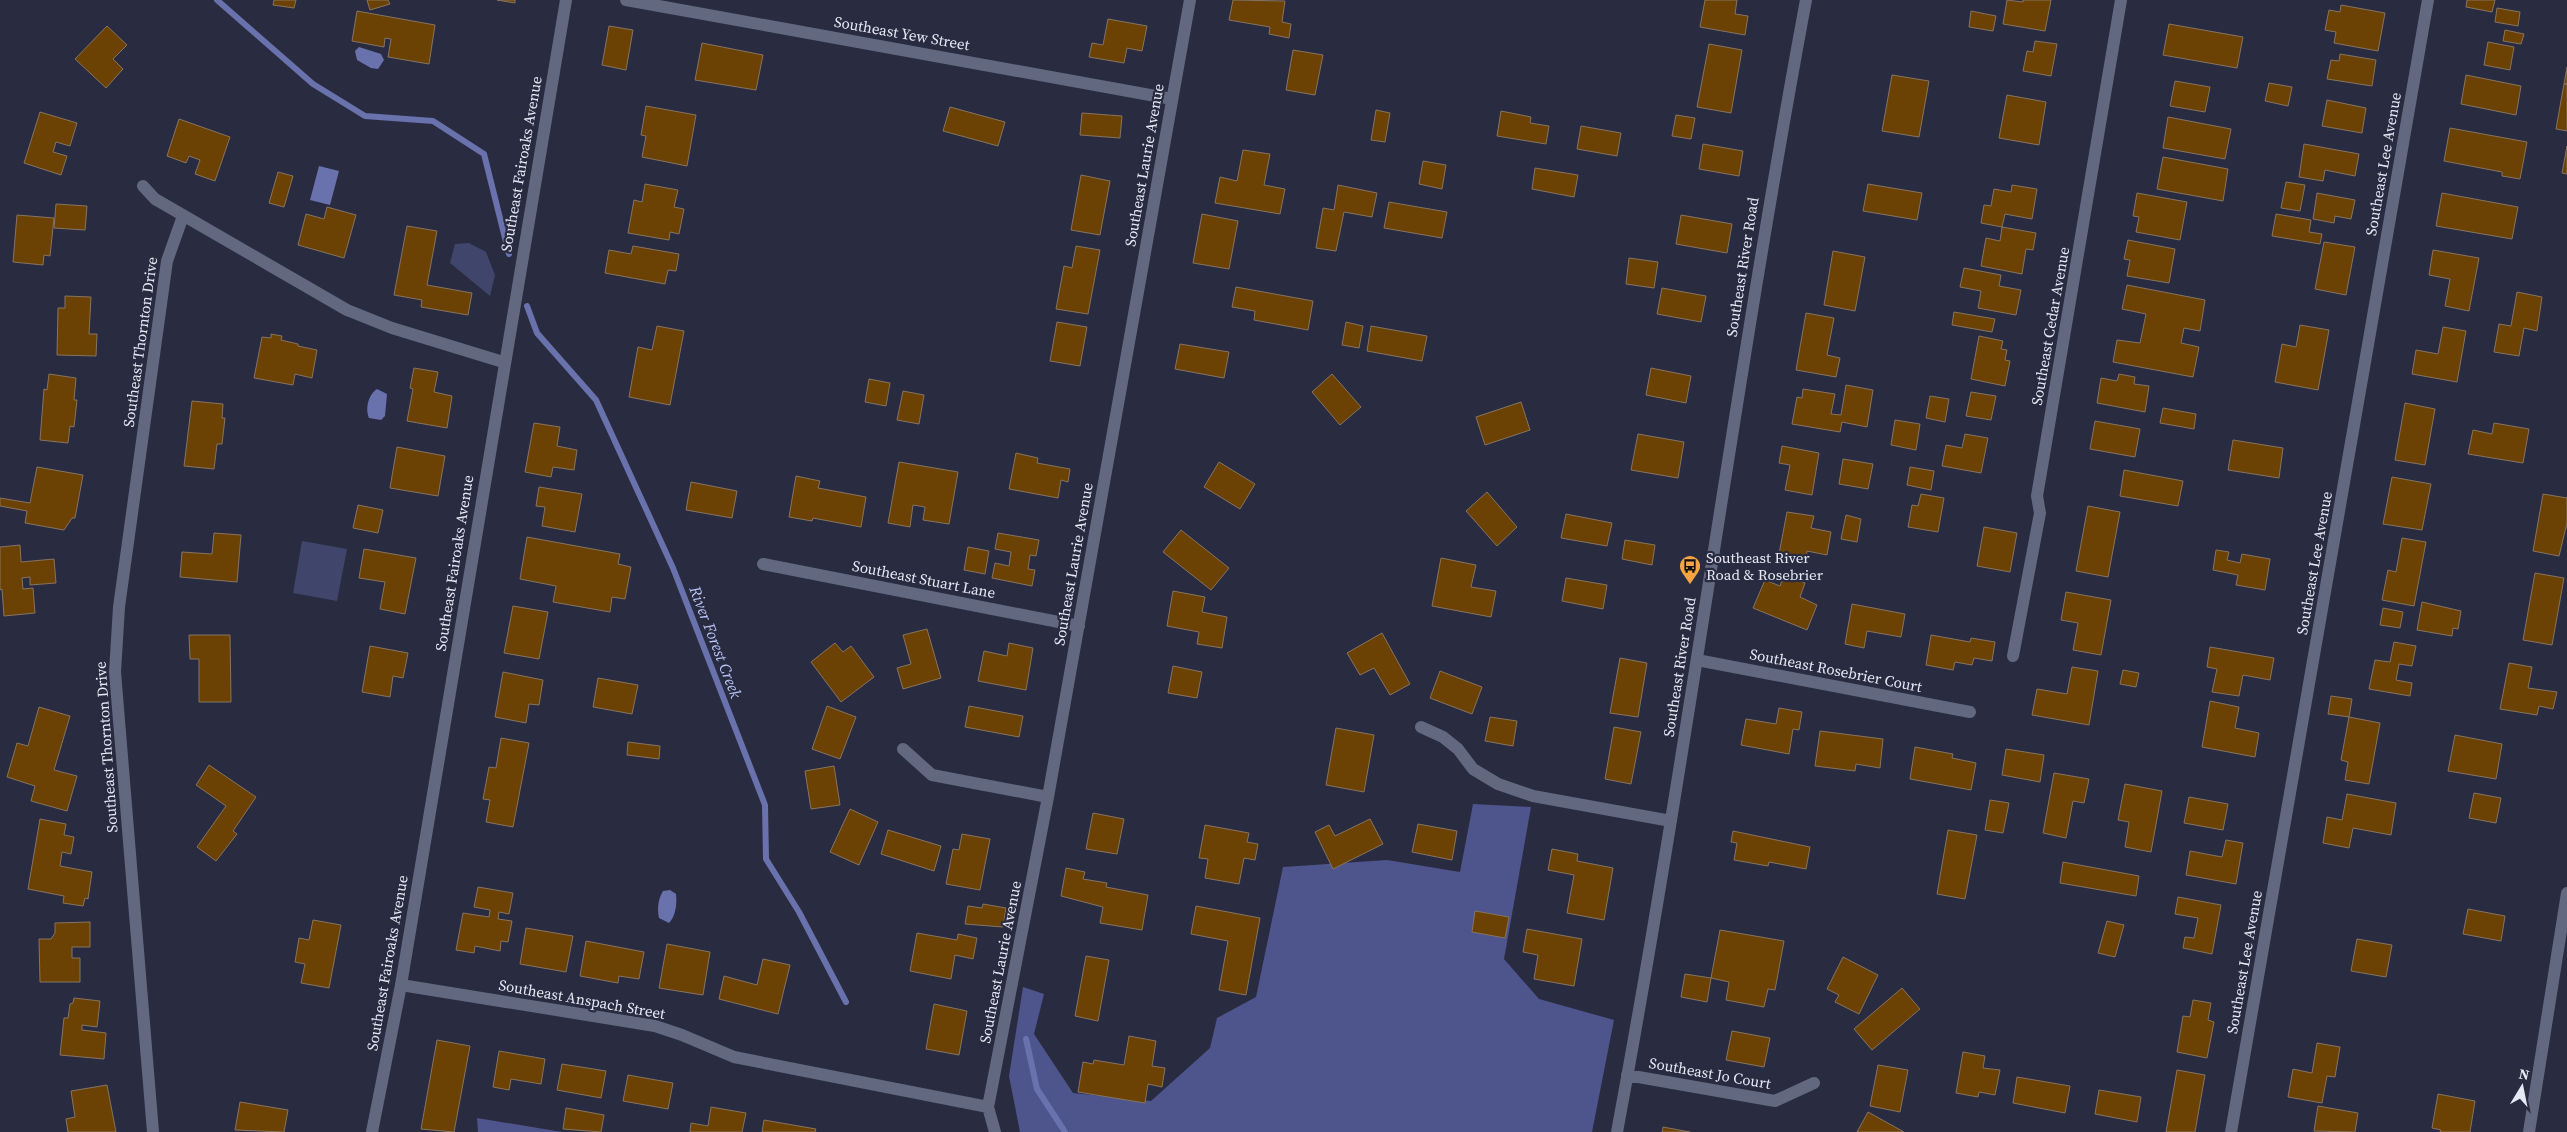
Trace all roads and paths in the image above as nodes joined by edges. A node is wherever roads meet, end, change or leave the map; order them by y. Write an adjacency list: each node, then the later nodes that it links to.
1 (566, 0): 10 (street, Southeast Fairoaks Avenue)
2 (626, 0): 7 (street, Southeast Yew Street)
3 (1190, 0): 7 (street, Southeast Laurie Avenue)
4 (1806, 0): 14 (street, Southeast River Road)
5 (2121, 0): 13 (street, Southeast Cedar Avenue)
6 (2428, 0): 29 (street, Southeast Lee Avenue)
7 (1172, 99): 12 (street, Southeast Laurie Avenue)
8 (143, 186): 9 (street)
9 (183, 216): 10 (street); 25 (street, Southeast Thornton Drive)
10 (504, 362): 21 (street, Southeast Fairoaks Avenue)
11 (763, 564): 12 (street, Southeast Stuart Lane)
12 (1079, 626): 18 (street, Southeast Laurie Avenue)
13 (2014, 656)
14 (1697, 660): 15 (street, Southeast Rosebrier Court); 19 (street, Southeast River Road)
15 (1970, 712)
16 (1421, 727): 19 (street)
17 (903, 749): 18 (street)
18 (1048, 797): 24 (street, Southeast Laurie Avenue)
19 (1671, 821): 22 (street, Southeast River Road)
20 (2567, 893): 30 (street)
21 (400, 985): 24 (street, Southeast Anspach Street); 26 (street, Southeast Fairoaks Avenue)
22 (1627, 1075): 23 (street, Southeast Jo Court); 28 (street, Southeast River Road)
23 (1814, 1083)
24 (988, 1107): 27 (street, Southeast Laurie Avenue)
25 (153, 1132)
26 (372, 1132)
27 (995, 1132)
28 (1617, 1132)
29 (2231, 1132)
30 (2530, 1132)

